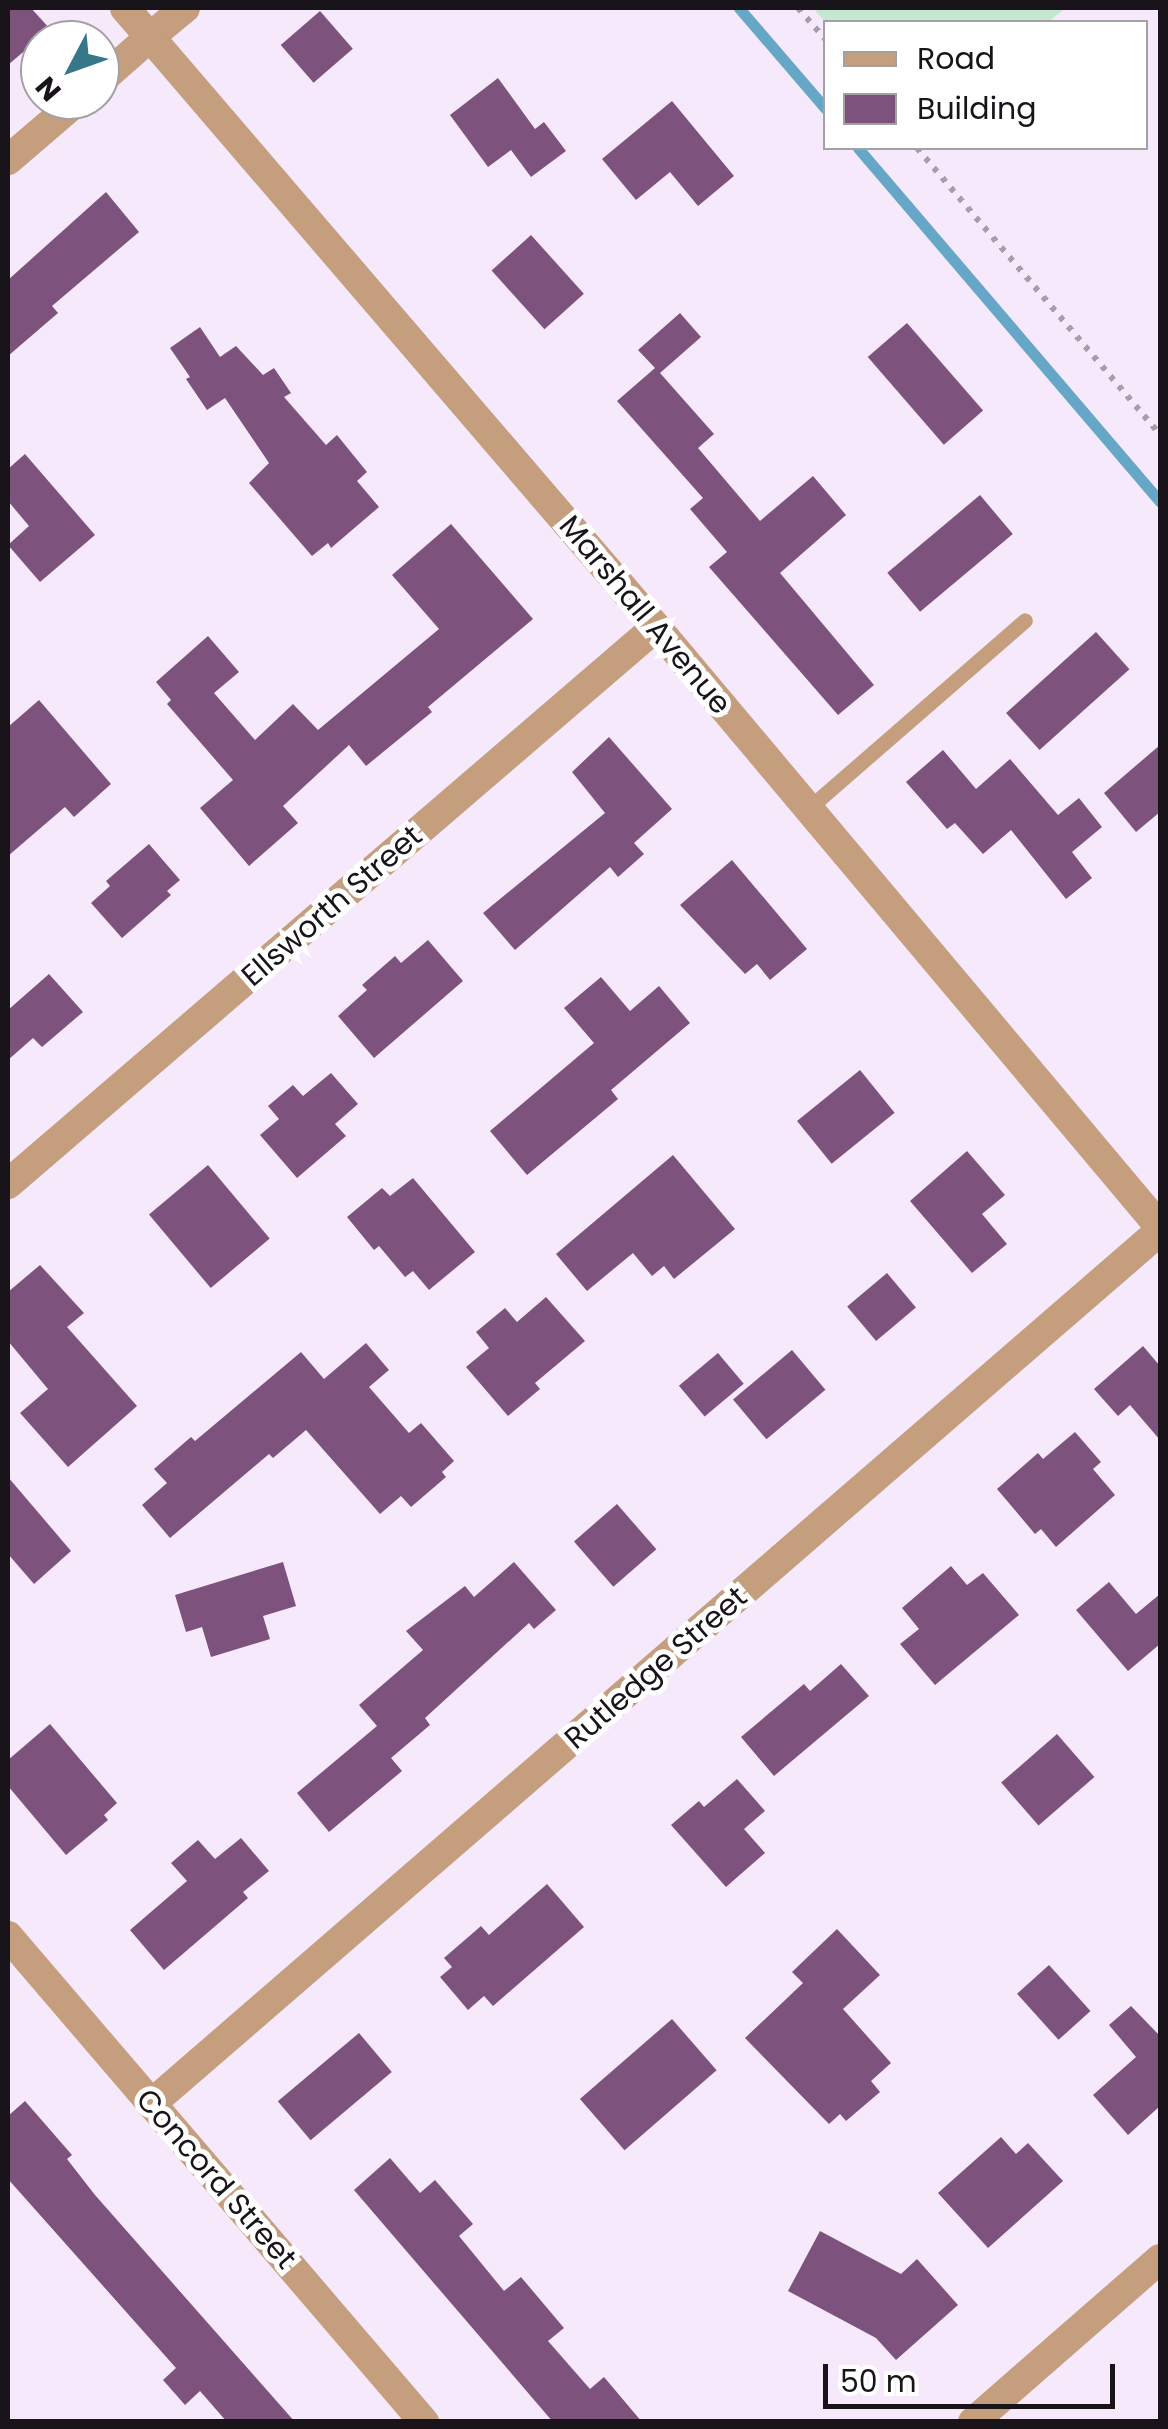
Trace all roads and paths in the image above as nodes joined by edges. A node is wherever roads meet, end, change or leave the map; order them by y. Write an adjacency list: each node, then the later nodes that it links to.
1 (124, 8): 5 (street, Marshall Avenue)
2 (184, 8): 5 (street)
3 (798, 8): 4 (path)
4 (823, 37)
5 (150, 38): 6 (street); 12 (street, Marshall Avenue)
6 (120, 64)
7 (55, 120): 9 (street)
8 (919, 150): 10 (path)
9 (8, 160)
10 (1160, 434)
11 (1025, 620): 13 (lane)
12 (656, 627): 13 (street, Marshall Avenue); 14 (street, Ellsworth Street)
13 (808, 808): 15 (street, Marshall Avenue)
14 (8, 1184)
15 (1160, 1230): 17 (street, Rutledge Street)
16 (8, 1936): 17 (street, Concord Street)
17 (152, 2104): 19 (street, Concord Street)
18 (1156, 2271): 20 (street)
19 (424, 2422)
20 (973, 2422)

